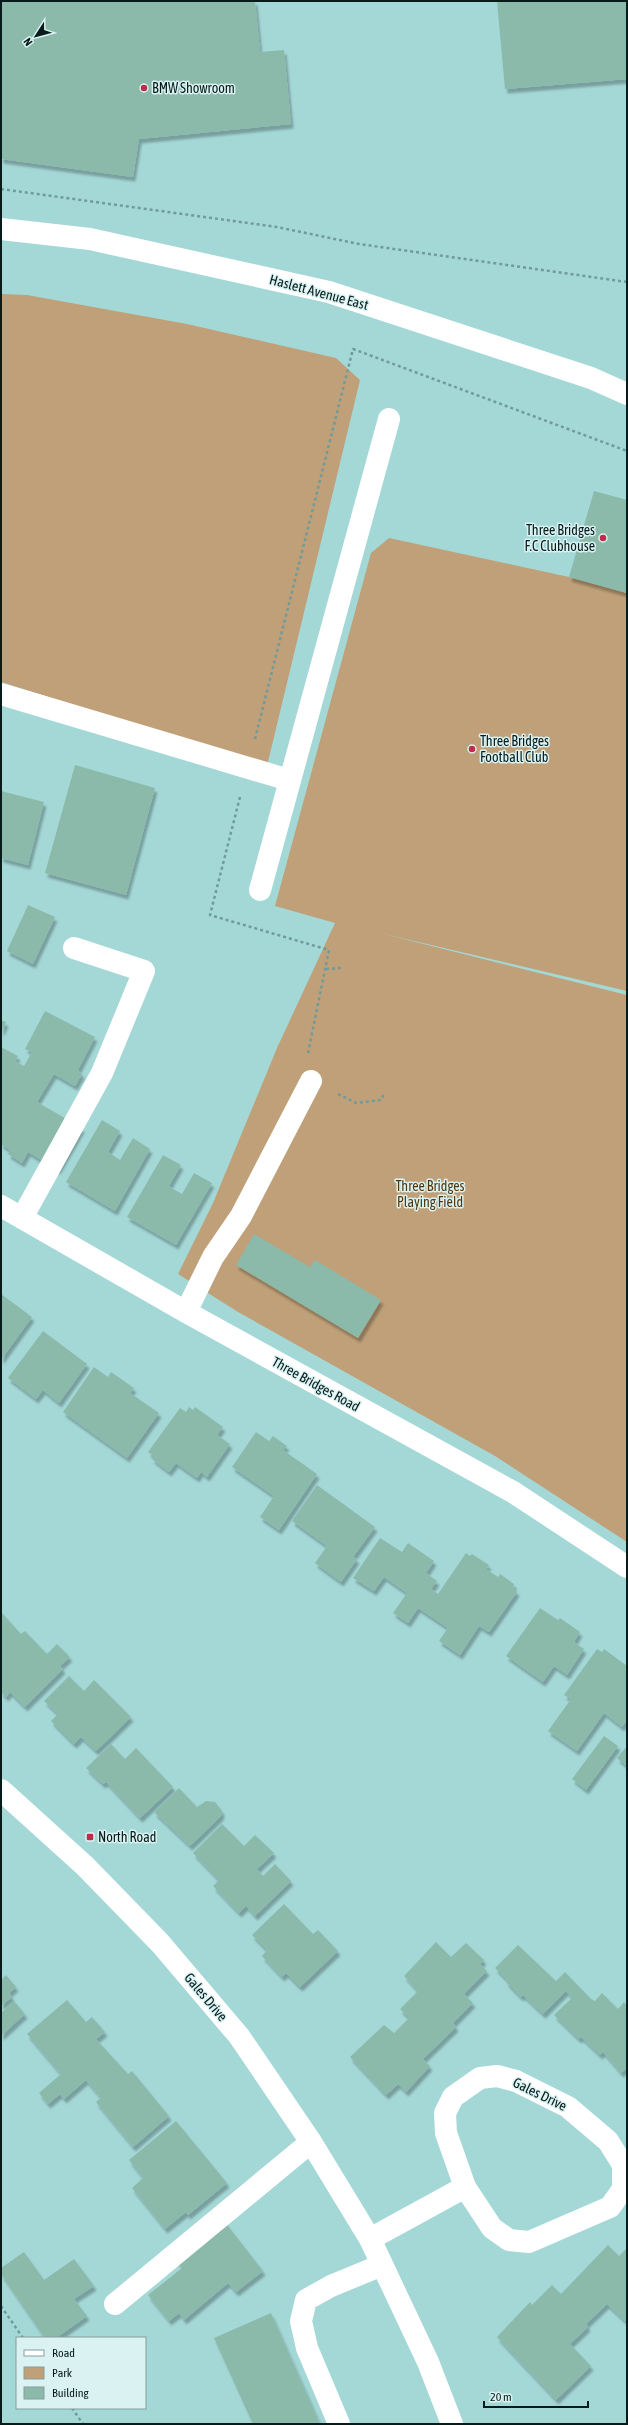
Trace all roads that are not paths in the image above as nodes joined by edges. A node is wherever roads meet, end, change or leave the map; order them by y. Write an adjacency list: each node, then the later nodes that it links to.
1 (1, 229): 2 (street, Haslett Avenue East)
2 (627, 394)
3 (389, 419): 5 (street)
4 (1, 694): 5 (street)
5 (289, 780): 6 (street)
6 (260, 890)
7 (74, 948): 10 (street)
8 (311, 1081): 11 (street)
9 (1, 1206): 10 (street, Three Bridges Road)
10 (22, 1218): 11 (street, Three Bridges Road)
11 (186, 1312): 12 (street, Three Bridges Road)
12 (627, 1567)
13 (1, 1790): 14 (street, Gales Drive)
14 (311, 2142): 16 (street, Gales Drive); 18 (street)
15 (465, 2187): 15 (street, Gales Drive); 16 (street)
16 (370, 2239): 17 (street, Gales Drive)
17 (382, 2265): 19 (street); 20 (street, Gales Drive)
18 (115, 2304)
19 (339, 2424)
20 (452, 2424)

